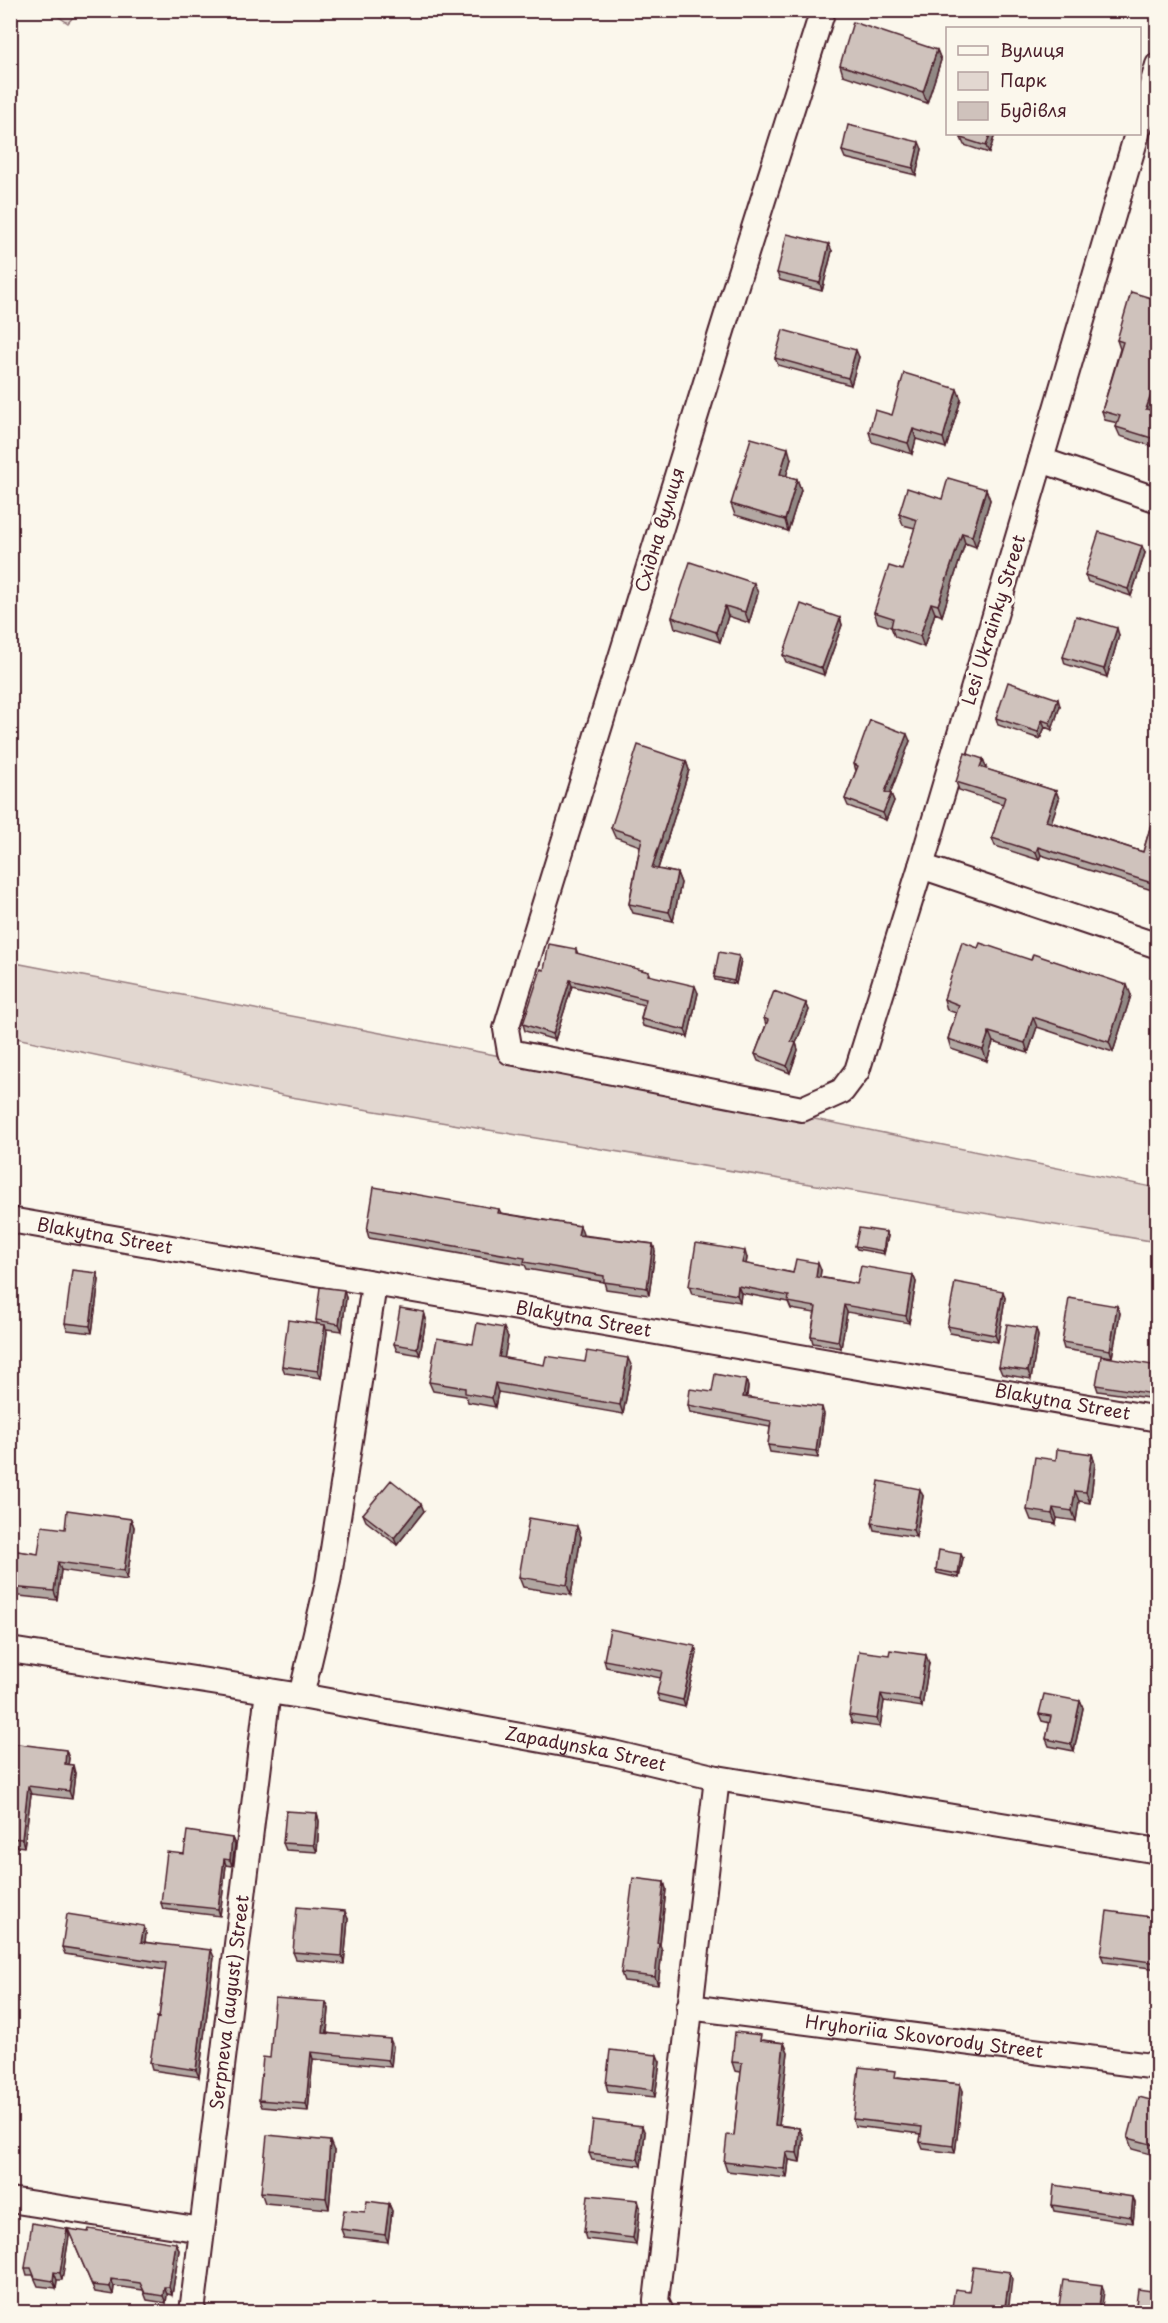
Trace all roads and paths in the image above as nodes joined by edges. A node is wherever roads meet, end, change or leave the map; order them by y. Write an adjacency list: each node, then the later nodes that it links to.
1 (823, 10): 9 (street, Східна вулиця)
2 (1158, 65): 3 (street)
3 (1141, 123)
4 (1137, 135): 5 (street, Lesi Ukrainky Street)
5 (1041, 460): 6 (street); 7 (street, Lesi Ukrainky Street)
6 (1158, 500)
7 (921, 866): 8 (street); 9 (street, Lesi Ukrainky Street)
8 (1158, 946)
9 (510, 1052)
10 (10, 1220): 11 (street, Blakytna Street)
11 (374, 1285): 12 (street, Blakytna Street); 15 (street)
12 (1158, 1419)
13 (10, 1650): 14 (street, Zapadynska Street)
14 (268, 1691): 15 (street, Zapadynska Street); 21 (street, Serpneva (august) Street)
15 (301, 1696): 16 (street, Zapadynska Street)
16 (717, 1778): 17 (street, Zapadynska Street); 18 (street)
17 (1158, 1851)
18 (689, 2007): 19 (street, Hryhoriia Skovorody Street); 23 (street)
19 (1158, 2067)
20 (10, 2200): 21 (street)
21 (202, 2230): 22 (street, Serpneva (august) Street)
22 (192, 2313)
23 (661, 2313)

